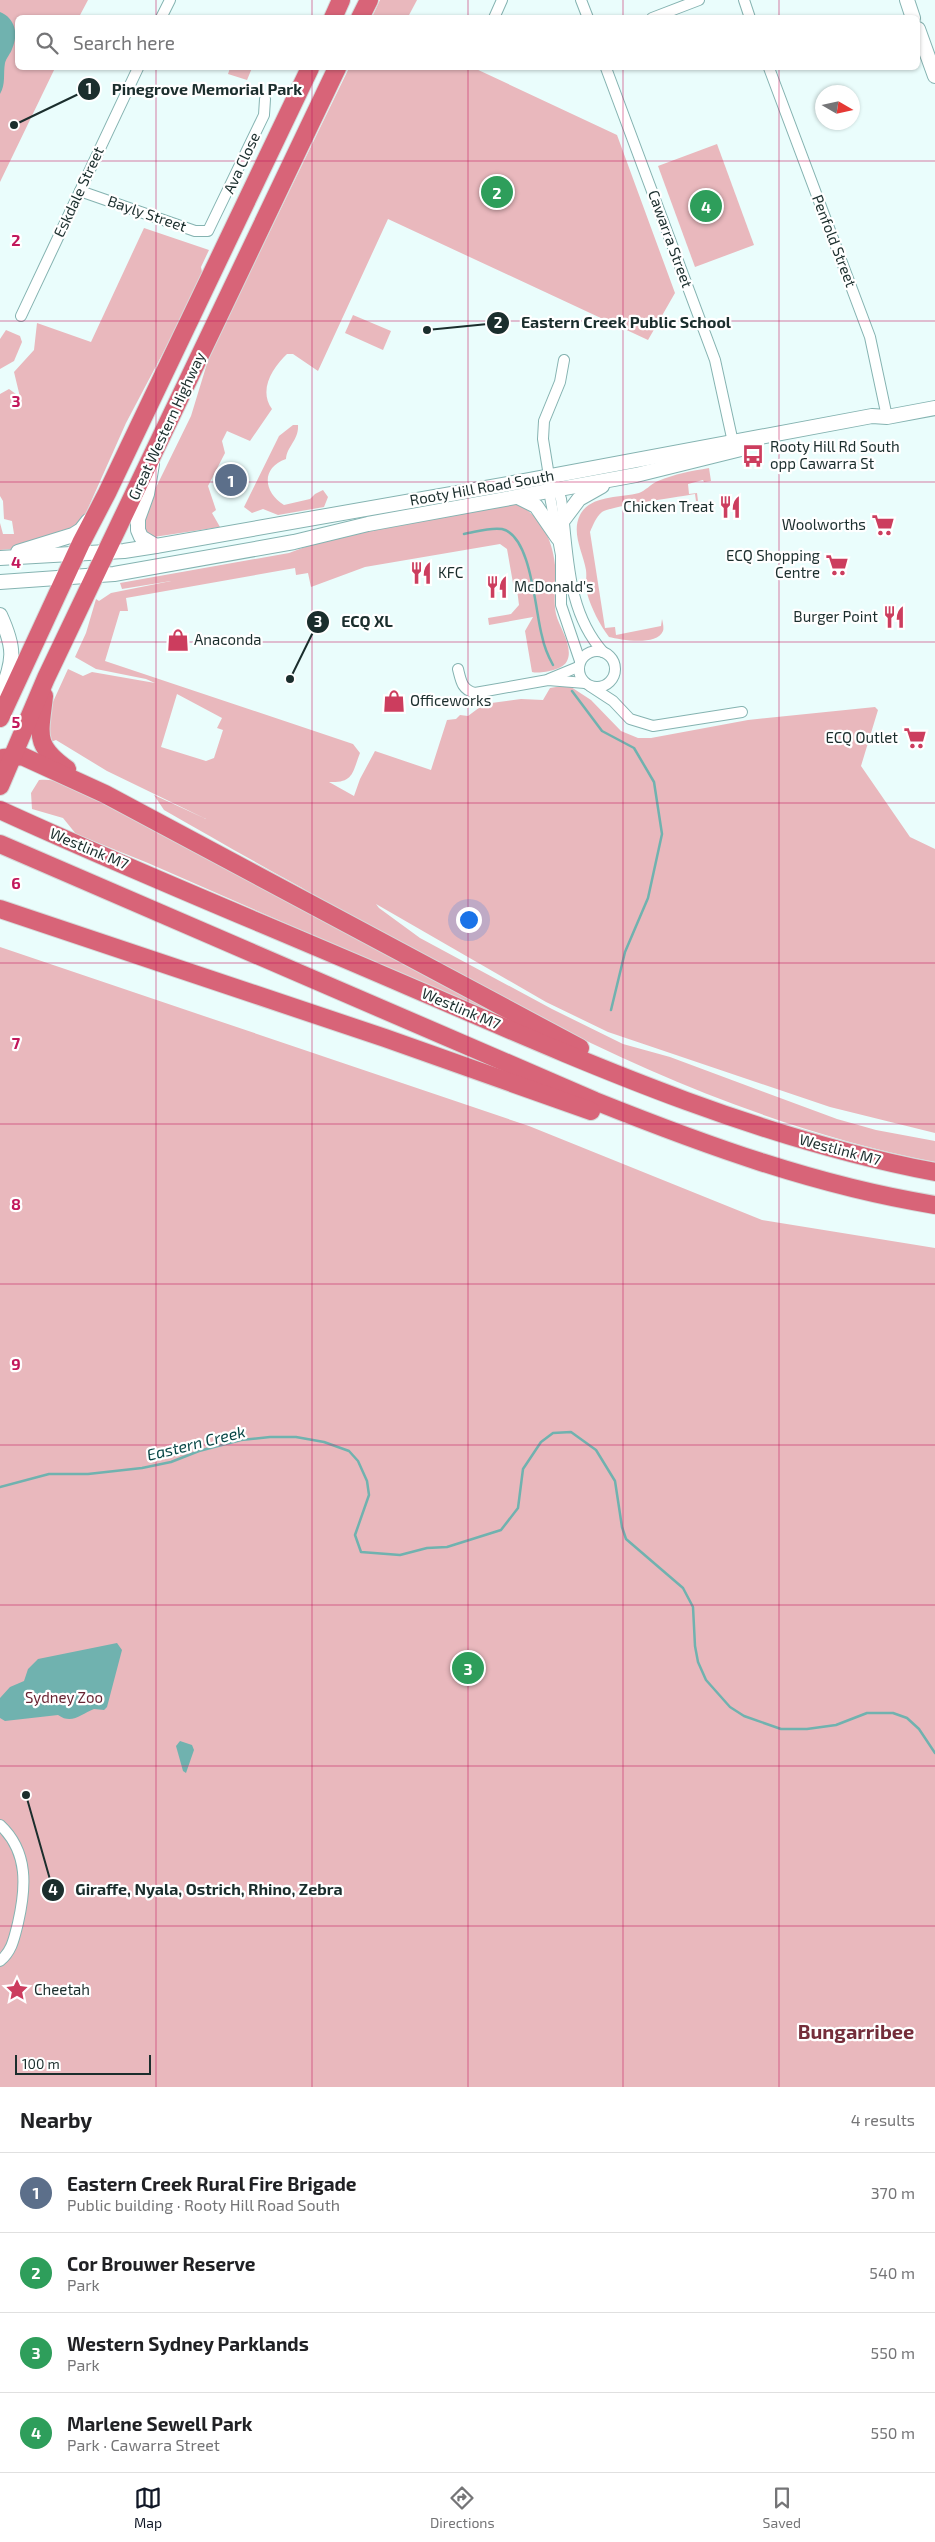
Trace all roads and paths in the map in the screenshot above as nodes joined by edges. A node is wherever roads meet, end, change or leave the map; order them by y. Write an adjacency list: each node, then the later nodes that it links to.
1 (170, 0): 9 (street)
2 (341, 0): 10 (highway)
3 (369, 0): 11 (highway)
4 (502, 0): 12 (street)
5 (581, 0): 13 (street)
6 (698, 0): 14 (street)
7 (744, 0): 15 (street)
8 (907, 0): 16 (main road)
9 (162, 15)
10 (334, 15)
11 (362, 15)
12 (495, 15)
13 (587, 15)
14 (660, 15)
15 (749, 15)
16 (912, 15)
17 (920, 35): 23 (main road)
18 (137, 70): 25 (street, Eskdale Street)
19 (309, 70): 36 (highway, Great Western Highway)
20 (335, 70): 32 (highway, Great Western Highway)
21 (607, 70): 31 (street, Cawarra Street)
22 (770, 70): 30 (street, Penfold Street)
23 (935, 76)
24 (265, 99): 26 (street, Ava Close)
25 (80, 191): 26 (street, Bayly Street); 27 (street, Eskdale Street)
26 (212, 226)
27 (21, 316)
28 (564, 360): 33 (street)
29 (935, 408): 30 (main road, Rooty Hill Road South)
30 (887, 417): 31 (main road, Rooty Hill Road South)
31 (734, 446): 33 (main road, Rooty Hill Road South); 34 (main road, Rooty Hill Road South)
32 (154, 455): 40 (main road); 41 (highway, Great Western Highway)
33 (549, 476): 35 (street); 40 (main road, Rooty Hill Road South)
34 (613, 479): 35 (main road, Rooty Hill Road South); 38 (main road)
35 (554, 490): 37 (main road, Rooty Hill Road South); 38 (street); 39 (street)
36 (107, 492): 42 (highway, Great Western Highway); 43 (main road)
37 (518, 497): 39 (main road); 44 (main road, Rooty Hill Road South)
38 (564, 519): 48 (street)
39 (558, 538): 49 (street)
40 (156, 546): 41 (main road, Rooty Hill Road South)
41 (106, 552): 42 (main road, Rooty Hill Road South); 44 (highway, Great Western Highway)
42 (76, 555): 43 (main road, Rooty Hill Road South); 45 (highway, Great Western Highway)
43 (0, 557)
44 (96, 575): 45 (main road, Rooty Hill Road South); 51 (highway, Great Western Highway)
45 (65, 578): 46 (main road, Rooty Hill Road South); 58 (highway, Great Western Highway)
46 (0, 582)
47 (0, 615): 55 (main road)
48 (603, 652): 49 (street); 52 (street)
49 (579, 664): 53 (street); 54 (street)
50 (458, 669): 53 (street)
51 (46, 678): 59 (highway, Great Western Highway); 61 (highway)
52 (612, 678): 54 (street); 56 (street)
53 (548, 680): 54 (street)
54 (588, 684): 56 (street)
55 (0, 697)
56 (613, 701): 57 (street)
57 (742, 712)
58 (0, 718)
59 (6, 758): 60 (highway, Great Western Highway); 61 (highway)
60 (0, 786)
61 (105, 794): 67 (highway)
62 (0, 810): 67 (highway, Westlink M7)
63 (2, 845): 68 (highway, Westlink M7)
64 (0, 909): 66 (highway)
65 (0, 917): 66 (highway)
66 (137, 955): 68 (highway)
67 (653, 1090): 69 (highway, Westlink M7)
68 (690, 1139): 70 (highway, Westlink M7)
69 (935, 1172)
70 (935, 1205)
71 (0, 1825): 72 (street)
72 (0, 1962)

